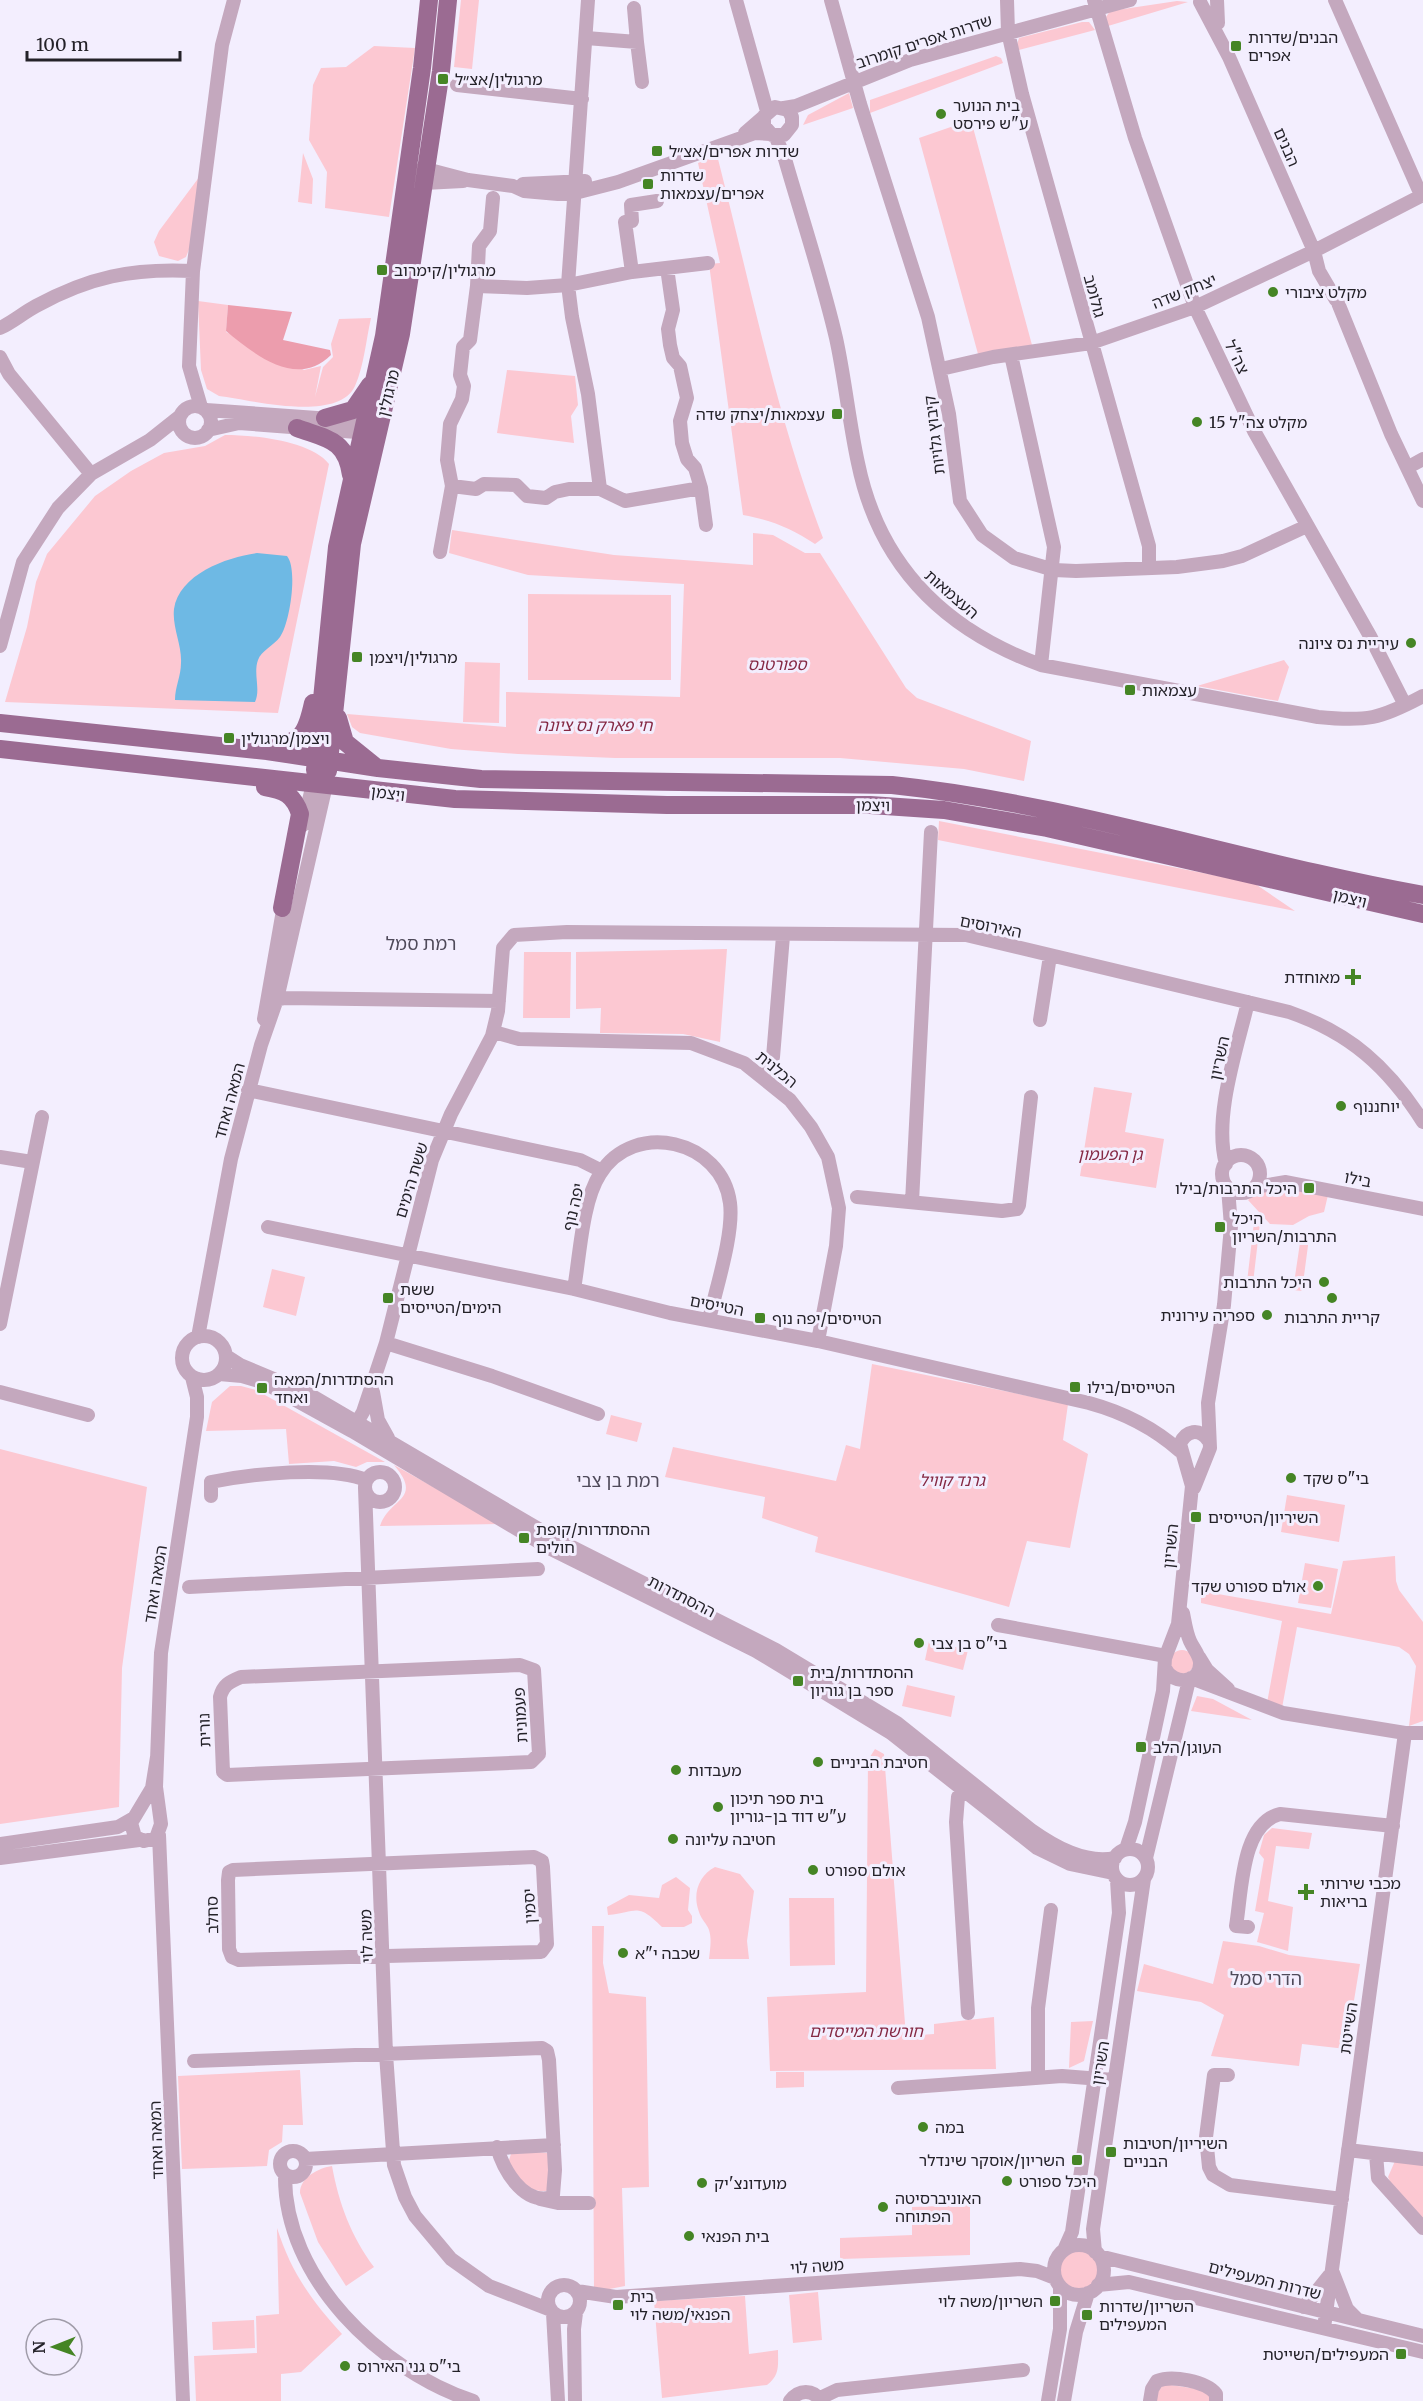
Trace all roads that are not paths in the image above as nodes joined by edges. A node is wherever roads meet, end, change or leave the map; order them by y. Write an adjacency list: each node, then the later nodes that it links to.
1 (234, 0): 35 (street)
2 (429, 0): 26 (main road, מרגולין)
3 (448, 0): 27 (main road, מרגולין)
4 (588, 0): 14 (street)
5 (736, 0): 22 (street)
6 (831, 0): 16 (street, קיבוץ גלויות)
7 (1007, 0): 13 (street, גולומב)
8 (1130, 0): 11 (street, שדרות אפרים קומרוב)
9 (1207, 0): 32 (street, הבנים)
10 (1335, 0): 29 (street)
11 (1094, 4): 13 (street, שדרות אפרים קומרוב); 39 (street, צה"ל)
12 (634, 8): 15 (street)
13 (1008, 32): 16 (street, שדרות אפרים קומרוב); 42 (street, גולומב)
14 (586, 38): 15 (street); 20 (street)
15 (637, 42): 17 (street)
16 (854, 81): 19 (street, שדרות אפרים קומרוב); 46 (street, קיבוץ גלויות)
17 (642, 82)
18 (457, 85): 20 (street)
19 (835, 90): 21 (street, שדרות אפרים קומרוב); 23 (street, שדרות אפרים קומרוב)
20 (582, 99): 28 (street)
21 (784, 108): 22 (street); 23 (street)
22 (766, 113): 24 (street); 25 (street)
23 (793, 120): 24 (street)
24 (772, 135): 25 (street); 73 (street, העצמאות)
25 (730, 143): 28 (street)
26 (407, 174): 27 (street); 47 (main road, מרגולין)
27 (425, 176): 28 (street); 55 (main road, מרגולין)
28 (576, 188): 37 (street)
29 (1422, 195): 32 (street, יצחק שדה)
30 (493, 198): 38 (street)
31 (657, 201): 36 (street)
32 (1314, 251): 39 (street, יצחק שדה); 52 (street, הבנים)
33 (708, 263): 34 (street)
34 (667, 268): 36 (street); 63 (street)
35 (193, 271): 40 (street); 45 (street)
36 (632, 272): 37 (street)
37 (568, 285): 38 (street); 64 (street)
38 (477, 286): 62 (street)
39 (1195, 307): 42 (street, יצחק שדה); 67 (street, צה"ל)
40 (5, 326): 41 (street)
41 (0, 336)
42 (1091, 343): 43 (street, יצחק שדה); 69 (street, גולומב)
43 (1011, 355): 46 (street, יצחק שדה); 70 (street)
44 (0, 357): 48 (street)
45 (189, 366): 49 (street); 50 (street)
46 (941, 369): 70 (street, קיבוץ גלויות)
47 (378, 370): 51 (main road); 55 (main road, מרגולין)
48 (4, 372): 59 (street)
49 (203, 408): 50 (street); 51 (street); 54 (street)
50 (181, 415): 56 (street); 57 (street)
51 (326, 418): 55 (street)
52 (1388, 422): 58 (street, הבנים); 65 (street, הבנים)
53 (297, 428): 54 (street); 55 (street); 60 (main road)
54 (208, 430): 56 (street)
55 (369, 430): 60 (main road, מרגולין); 74 (main road, מרגולין)
56 (189, 437): 57 (street)
57 (150, 440): 59 (street)
58 (1419, 462): 61 (street, הבנים)
59 (91, 474): 72 (street)
60 (351, 481): 71 (main road, מרגולין)
61 (1423, 485)
62 (452, 486): 64 (street); 68 (street)
63 (701, 488): 64 (street); 66 (street)
64 (600, 489)
65 (1423, 501)
66 (706, 525)
67 (1306, 526): 69 (street, קיבוץ גלויות); 76 (street, צה"ל)
68 (440, 552)
69 (1149, 568): 70 (street, קיבוץ גלויות)
70 (1053, 570): 73 (street)
71 (329, 628): 78 (main road); 81 (main road, מרגולין)
72 (0, 646)
73 (1041, 665): 76 (street, העצמאות)
74 (338, 690): 81 (main road, מרגולין); 82 (main road)
75 (1423, 696): 76 (street, העצמאות)
76 (1405, 705)
77 (0, 723): 78 (main road)
78 (219, 746): 81 (main road, ויצמן)
79 (0, 749): 80 (main road)
80 (20, 751): 83 (main road, ויצמן); 86 (main road)
81 (324, 754): 82 (main road, ויצמן); 83 (main road, מרגולין)
82 (378, 768): 85 (main road, ויצמן)
83 (320, 785): 86 (street, המאה ואחד); 87 (main road, ויצמן); 92 (street, המאה ואחד)
84 (931, 832): 88 (street)
85 (1423, 895)
86 (282, 908): 92 (street, המאה ואחד)
87 (1423, 914)
88 (928, 935): 89 (street, האירוסים); 91 (street, האירוסים); 114 (street)
89 (783, 936): 90 (street, האירוסים); 97 (street)
90 (505, 943): 93 (street, ששת הימים)
91 (1050, 956): 94 (street, האירוסים); 95 (street)
92 (272, 1000): 93 (street); 98 (street, המאה ואחד)
93 (499, 1001): 96 (street, ששת הימים)
94 (1248, 1002): 101 (street, השריון); 102 (street, האירוסים)
95 (1040, 1020)
96 (494, 1032): 97 (street, הכלנית); 103 (street, ששת הימים)
97 (764, 1076): 126 (street, הכלנית)
98 (248, 1090): 103 (street); 121 (street, המאה ואחד)
99 (1031, 1097): 114 (street)
100 (42, 1117): 106 (street)
101 (1223, 1121): 104 (street); 107 (street, השריון)
102 (1423, 1122)
103 (444, 1133): 109 (street); 118 (street, ששת הימים)
104 (1240, 1156): 107 (street); 108 (street)
105 (0, 1157): 106 (street)
106 (32, 1162): 119 (street)
107 (1226, 1164): 111 (street)
108 (1259, 1168): 110 (street, בילו); 112 (street)
109 (602, 1171): 120 (street, יפה נוף); 122 (street, יפה נוף)
110 (1286, 1182): 112 (street, בילו); 115 (street, בילו)
111 (1228, 1188): 112 (street); 117 (street)
112 (1253, 1189): 117 (street)
113 (856, 1197): 114 (street)
114 (912, 1202)
115 (1423, 1209)
116 (268, 1227): 118 (street, הטייסים)
117 (1230, 1237): 133 (street)
118 (407, 1256): 120 (street, הטייסים); 127 (street, ששת הימים)
119 (6, 1260): 123 (street)
120 (574, 1289): 122 (street, הטייסים)
121 (204, 1307): 124 (street, המאה ואחד); 125 (street, המאה ואחד)
122 (709, 1320): 126 (street, הטייסים)
123 (0, 1324)
124 (198, 1336): 125 (street); 129 (street)
125 (214, 1338): 128 (street)
126 (818, 1341): 138 (street, הטייסים)
127 (386, 1343): 131 (street, ששת הימים); 134 (street)
128 (226, 1356): 130 (street); 137 (street, ההסתדרות)
129 (192, 1377): 130 (street); 136 (street, המאה ואחד)
130 (215, 1377): 136 (street, המאה ואחד); 137 (street, ההסתדרות)
131 (373, 1386): 137 (street, ששת הימים); 140 (street)
132 (0, 1392): 135 (street)
133 (1208, 1403): 139 (street); 141 (street)
134 (598, 1414)
135 (88, 1415)
136 (197, 1417): 161 (street, המאה ואחד)
137 (355, 1426): 140 (street, ההסתדרות); 163 (street, ההסתדרות)
138 (1155, 1431): 139 (street, הטייסים); 142 (street, הטייסים)
139 (1190, 1433): 141 (street); 142 (street)
140 (389, 1440): 163 (street, ההסתדרות)
141 (1208, 1440): 143 (street)
142 (1182, 1455): 143 (street); 146 (street, השריון)
143 (1204, 1459): 146 (street, השריון)
144 (366, 1484): 145 (street); 147 (street); 147 (street); 148 (street, משה לוי)
145 (211, 1496)
146 (1192, 1496): 152 (street, השריון)
147 (387, 1500): 148 (street)
148 (368, 1526): 150 (street, משה לוי)
149 (538, 1569): 150 (street)
150 (369, 1579): 151 (street); 156 (street, משה לוי)
151 (189, 1587)
152 (1181, 1599): 154 (street, השריון); 155 (street, השריון)
153 (998, 1625): 155 (street)
154 (1197, 1654): 155 (street); 157 (street); 158 (street)
155 (1167, 1659): 157 (street); 170 (street, השריון)
156 (373, 1671): 162 (street, משה לוי); 162 (street, נורית); 162 (street, פעמונית)
157 (1190, 1679): 158 (street); 172 (street)
158 (1236, 1697): 159 (street)
159 (1405, 1733): 160 (street); 166 (street, השייטת)
160 (1423, 1733)
161 (157, 1757): 164 (street, המאה ואחד); 165 (street, המאה ואחד)
162 (377, 1769): 173 (street, משה לוי)
163 (968, 1784): 170 (street, ההסתדרות); 174 (street, ההסתדרות); 180 (street)
164 (134, 1816): 165 (street); 168 (street); 169 (street)
165 (160, 1819): 167 (street)
166 (1393, 1826): 178 (street); 190 (street, השייטת)
167 (159, 1834): 168 (street); 175 (street, המאה ואחד)
168 (141, 1840): 171 (street); 175 (street, המאה ואחד)
169 (0, 1844)
170 (1120, 1854): 172 (street); 174 (street)
171 (0, 1858)
172 (1146, 1858): 176 (street)
173 (381, 1864): 179 (street, משה לוי); 179 (street, סחלב); 179 (street, יסמין)
174 (1115, 1876): 176 (street); 184 (street, השריון)
175 (159, 1877): 220 (street, המאה ואחד)
176 (1144, 1879): 186 (street, השריון)
177 (1051, 1910): 185 (street)
178 (1248, 1927)
179 (383, 1954): 181 (street, משה לוי)
180 (968, 2013)
181 (386, 2054): 182 (street); 188 (street); 191 (street, משה לוי)
182 (194, 2061)
183 (1228, 2075): 197 (street)
184 (1094, 2077): 185 (street); 186 (street); 200 (street, השריון)
185 (1038, 2078): 187 (street)
186 (1114, 2080): 201 (street, השריון)
187 (898, 2088)
188 (554, 2145): 189 (street); 196 (street)
189 (497, 2147): 191 (street); 196 (street)
190 (1348, 2150): 192 (street); 197 (street, השייטת)
191 (393, 2153): 193 (street); 208 (street, משה לוי)
192 (1376, 2154): 194 (street); 199 (street)
193 (305, 2159): 195 (street); 195 (street)
194 (1423, 2159)
195 (285, 2175): 221 (street)
196 (539, 2198): 198 (street)
197 (1342, 2199): 203 (street, השייטת)
198 (589, 2204)
199 (1423, 2228)
200 (1060, 2254): 201 (street); 202 (street, משה לוי); 204 (street)
201 (1097, 2254): 206 (street); 210 (street, שדרות המעפילים)
202 (1020, 2269): 204 (street, משה לוי); 209 (street, משה לוי)
203 (1332, 2271): 210 (street); 213 (street, השייטת); 214 (street)
204 (1058, 2282): 206 (street); 225 (street)
205 (558, 2286): 207 (street); 208 (street); 212 (street)
206 (1093, 2289): 215 (street, שדרות המעפילים); 226 (street)
207 (577, 2291): 209 (street, משה לוי); 211 (street)
208 (510, 2294): 212 (street, משה לוי)
209 (616, 2297): 211 (street, משה לוי)
210 (1304, 2307): 213 (street, שדרות המעפילים)
211 (578, 2310): 212 (street); 223 (street)
212 (552, 2312): 222 (street)
213 (1326, 2312): 214 (street, שדרות המעפילים); 215 (street, השייטת)
214 (1358, 2320): 216 (street, שדרות המעפילים)
215 (1324, 2328): 217 (street, שדרות המעפילים)
216 (1423, 2336)
217 (1423, 2352)
218 (1023, 2370): 219 (street)
219 (821, 2400): 224 (street)
220 (183, 2401)
221 (472, 2401)
222 (558, 2401)
223 (575, 2401)
224 (790, 2401)
225 (1048, 2401)
226 (1064, 2401)
227 (1150, 2401): 228 (street)
228 (1216, 2401)

